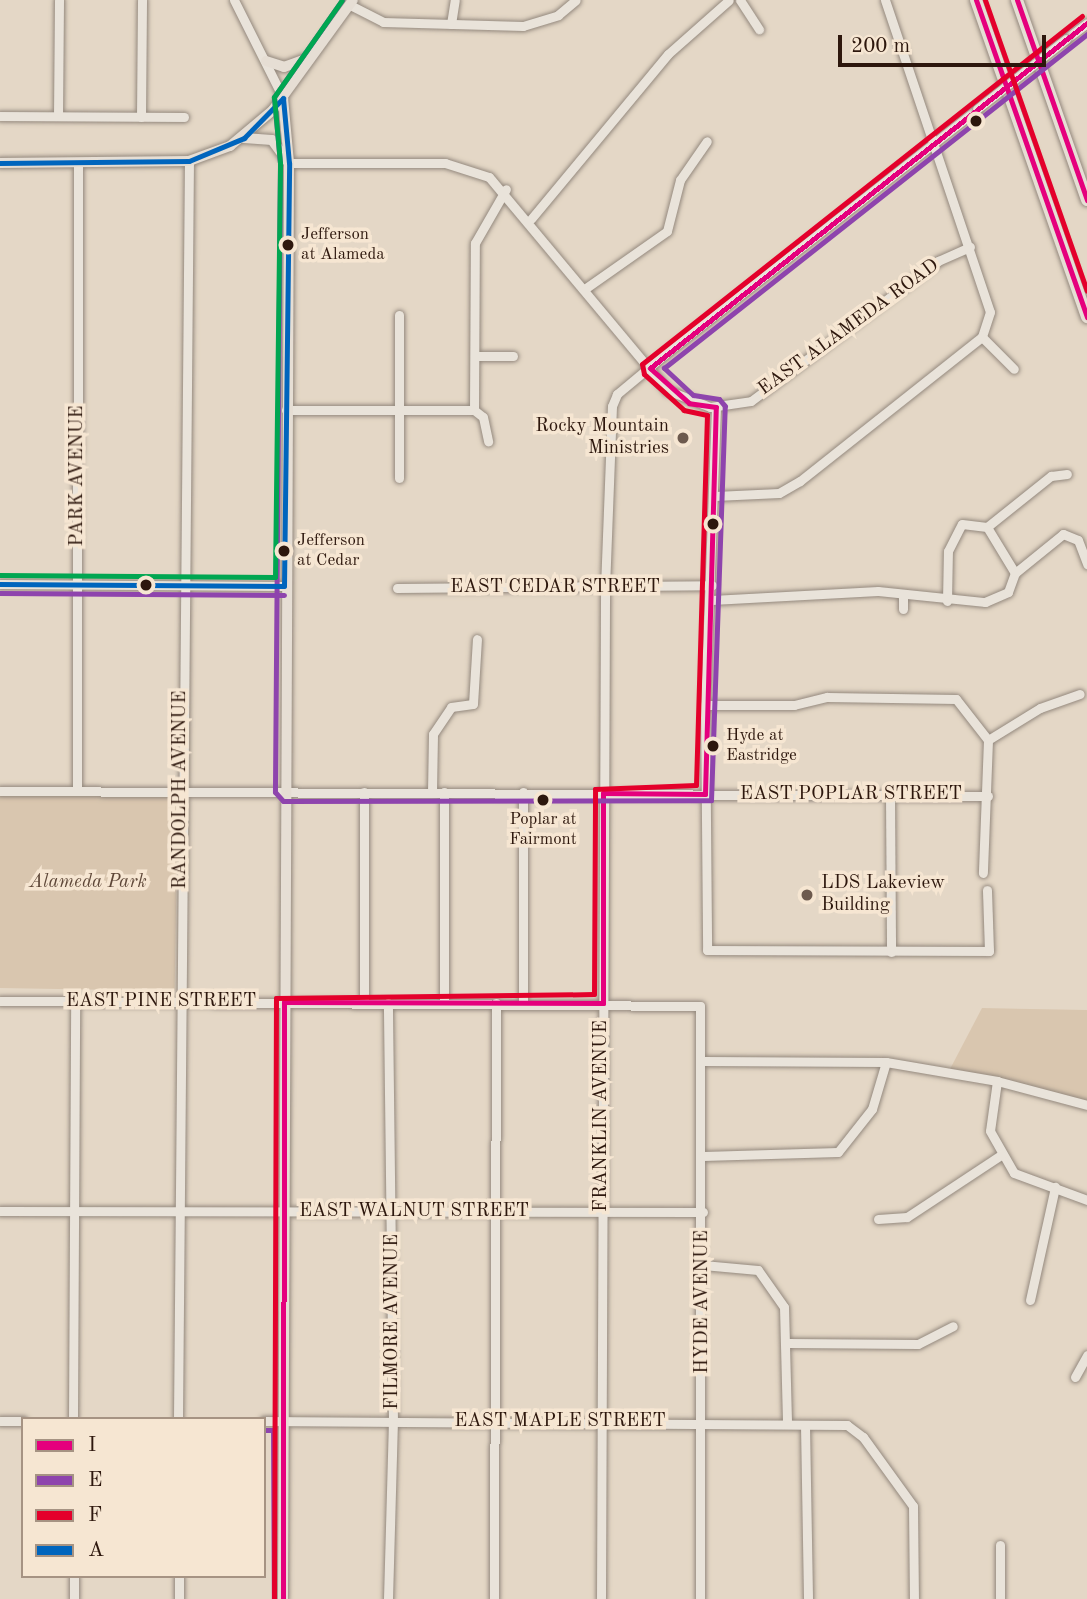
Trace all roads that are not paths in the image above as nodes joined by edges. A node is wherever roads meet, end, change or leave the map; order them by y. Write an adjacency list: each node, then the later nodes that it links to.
1 (59, 0): 19 (street)
2 (142, 0): 20 (street)
3 (234, 0): 16 (street)
4 (455, 0): 13 (street)
5 (576, 0): 13 (street)
6 (729, 0): 31 (street)
7 (740, 0): 14 (street)
8 (885, 0): 24 (street)
9 (976, 0): 35 (highway)
10 (1017, 0): 30 (highway)
11 (352, 2): 13 (street); 15 (main road)
12 (1087, 23): 24 (street, FRANKLIN AVENUE, bridge)
13 (451, 24)
14 (759, 29)
15 (309, 58): 16 (main road); 17 (main road)
16 (267, 61): 17 (street)
17 (282, 99): 22 (main road); 28 (main road)
18 (0, 116): 19 (street)
19 (58, 116): 20 (street)
20 (141, 117): 21 (street)
21 (184, 117)
22 (244, 138): 25 (main road); 28 (main road)
23 (707, 141): 33 (street)
24 (932, 145): 32 (street); 39 (street, FRANKLIN AVENUE)
25 (189, 161): 27 (main road); 54 (street, RANDOLPH AVENUE)
26 (0, 163): 27 (main road)
27 (78, 163): 53 (street, PARK AVENUE)
28 (289, 163): 29 (street, EAST ALAMEDA ROAD); 42 (main road)
29 (506, 189): 31 (street, EAST ALAMEDA ROAD); 37 (street)
30 (1087, 200)
31 (531, 219): 33 (street, EAST ALAMEDA ROAD)
32 (970, 247): 36 (street); 41 (street, EAST ALAMEDA ROAD)
33 (586, 288): 39 (street, EAST ALAMEDA ROAD)
34 (399, 315): 43 (street)
35 (1087, 317)
36 (982, 337): 40 (street); 48 (street)
37 (476, 356): 38 (street); 44 (street)
38 (513, 356)
39 (650, 368): 41 (street, EAST ALAMEDA ROAD); 58 (street, FRANKLIN AVENUE)
40 (1014, 369)
41 (716, 407): 48 (street)
42 (286, 410): 43 (street); 56 (main road)
43 (399, 410): 44 (street); 47 (street)
44 (474, 410): 45 (street)
45 (488, 441)
46 (1067, 474): 49 (street)
47 (399, 478)
48 (715, 496): 55 (street)
49 (987, 527): 51 (street); 61 (street)
50 (1087, 564): 51 (street)
51 (1014, 573): 61 (street)
52 (0, 584): 53 (street)
53 (78, 584): 54 (street); 67 (street, PARK AVENUE)
54 (183, 584): 56 (street); 69 (street, RANDOLPH AVENUE)
55 (712, 585): 58 (street, EAST CEDAR STREET); 60 (street)
56 (284, 586): 70 (main road)
57 (397, 588): 58 (street, EAST CEDAR STREET)
58 (605, 588): 75 (street, FRANKLIN AVENUE)
59 (903, 596): 60 (street); 61 (street); 62 (street)
60 (712, 600): 65 (street)
61 (947, 601)
62 (903, 609)
63 (477, 639): 72 (street)
64 (1080, 694): 66 (street)
65 (705, 705): 66 (street); 76 (street)
66 (988, 740): 78 (street)
67 (77, 790): 68 (street, EAST POPLAR STREET); 69 (street, EAST POPLAR STREET)
68 (0, 791)
69 (181, 792): 70 (street, EAST POPLAR STREET); 84 (street, RANDOLPH AVENUE)
70 (284, 792): 71 (street, EAST POPLAR STREET); 85 (main road)
71 (364, 792): 72 (street, EAST POPLAR STREET); 86 (street)
72 (432, 792): 73 (street, EAST POPLAR STREET)
73 (444, 792): 74 (street, EAST POPLAR STREET); 89 (street)
74 (523, 792): 75 (street, EAST POPLAR STREET); 87 (street)
75 (603, 793): 76 (street, EAST POPLAR STREET); 91 (street, FRANKLIN AVENUE)
76 (705, 794): 77 (street, EAST POPLAR STREET); 81 (street)
77 (890, 796): 78 (street, EAST POPLAR STREET); 81 (street)
78 (988, 796): 79 (street)
79 (983, 873)
80 (988, 890): 81 (street)
81 (891, 953)
82 (0, 1001): 83 (street, EAST PINE STREET)
83 (75, 1001): 84 (street, EAST PINE STREET); 102 (street)
84 (180, 1002): 85 (street, EAST PINE STREET); 103 (street, RANDOLPH AVENUE)
85 (284, 1002): 86 (street, EAST PINE STREET); 106 (main road)
86 (364, 1002): 88 (street, EAST PINE STREET)
87 (523, 1002): 90 (street, EAST PINE STREET); 91 (street, EAST PINE STREET)
88 (388, 1003): 89 (street, EAST PINE STREET); 104 (street, FILMORE AVENUE)
89 (444, 1003): 90 (street, EAST PINE STREET)
90 (496, 1003): 105 (street)
91 (603, 1003): 92 (street, EAST PINE STREET); 107 (street, FRANKLIN AVENUE)
92 (700, 1006): 93 (street, HYDE AVENUE)
93 (703, 1061): 94 (street); 98 (street, HYDE AVENUE)
94 (886, 1062): 95 (street); 98 (street)
95 (997, 1081): 96 (street); 97 (street)
96 (1087, 1105)
97 (1001, 1155): 99 (street); 109 (street)
98 (703, 1156): 108 (street, HYDE AVENUE)
99 (1055, 1187): 100 (street); 111 (street)
100 (1087, 1200)
101 (0, 1211): 102 (street, EAST WALNUT STREET)
102 (74, 1211): 103 (street, EAST WALNUT STREET); 116 (street)
103 (179, 1211): 106 (street, EAST WALNUT STREET); 117 (street, RANDOLPH AVENUE)
104 (393, 1211): 105 (street, EAST WALNUT STREET); 106 (street, EAST WALNUT STREET); 122 (street, FILMORE AVENUE)
105 (499, 1211): 107 (street, EAST WALNUT STREET); 123 (street)
106 (283, 1212): 121 (main road)
107 (602, 1212): 108 (street, EAST WALNUT STREET); 124 (street, FRANKLIN AVENUE)
108 (703, 1212): 110 (street, HYDE AVENUE)
109 (878, 1220)
110 (703, 1265): 113 (street); 125 (street, HYDE AVENUE)
111 (1030, 1300)
112 (953, 1326): 113 (street)
113 (788, 1343): 126 (street)
114 (1087, 1355): 115 (street)
115 (1075, 1377)
116 (73, 1417)
117 (178, 1417)
118 (266, 1420): 121 (street, EAST MAPLE STREET)
119 (0, 1421): 120 (street)
120 (21, 1421)
121 (282, 1421): 122 (street, EAST MAPLE STREET); 133 (main road)
122 (393, 1421): 123 (street, EAST MAPLE STREET); 134 (street, FILMORE AVENUE)
123 (495, 1423): 124 (street, EAST MAPLE STREET); 135 (street)
124 (601, 1423): 125 (street, EAST MAPLE STREET); 136 (street, FRANKLIN AVENUE)
125 (702, 1423): 126 (street, EAST MAPLE STREET); 137 (street, HYDE AVENUE)
126 (787, 1424): 127 (street, EAST MAPLE STREET)
127 (805, 1425): 138 (street); 139 (street, EAST MAPLE STREET)
128 (1000, 1545): 140 (street)
129 (74, 1578): 131 (street)
130 (179, 1578): 132 (street)
131 (74, 1599)
132 (179, 1599)
133 (283, 1599)
134 (388, 1599)
135 (494, 1599)
136 (601, 1599)
137 (700, 1599)
138 (808, 1599)
139 (915, 1599)
140 (1000, 1599)

